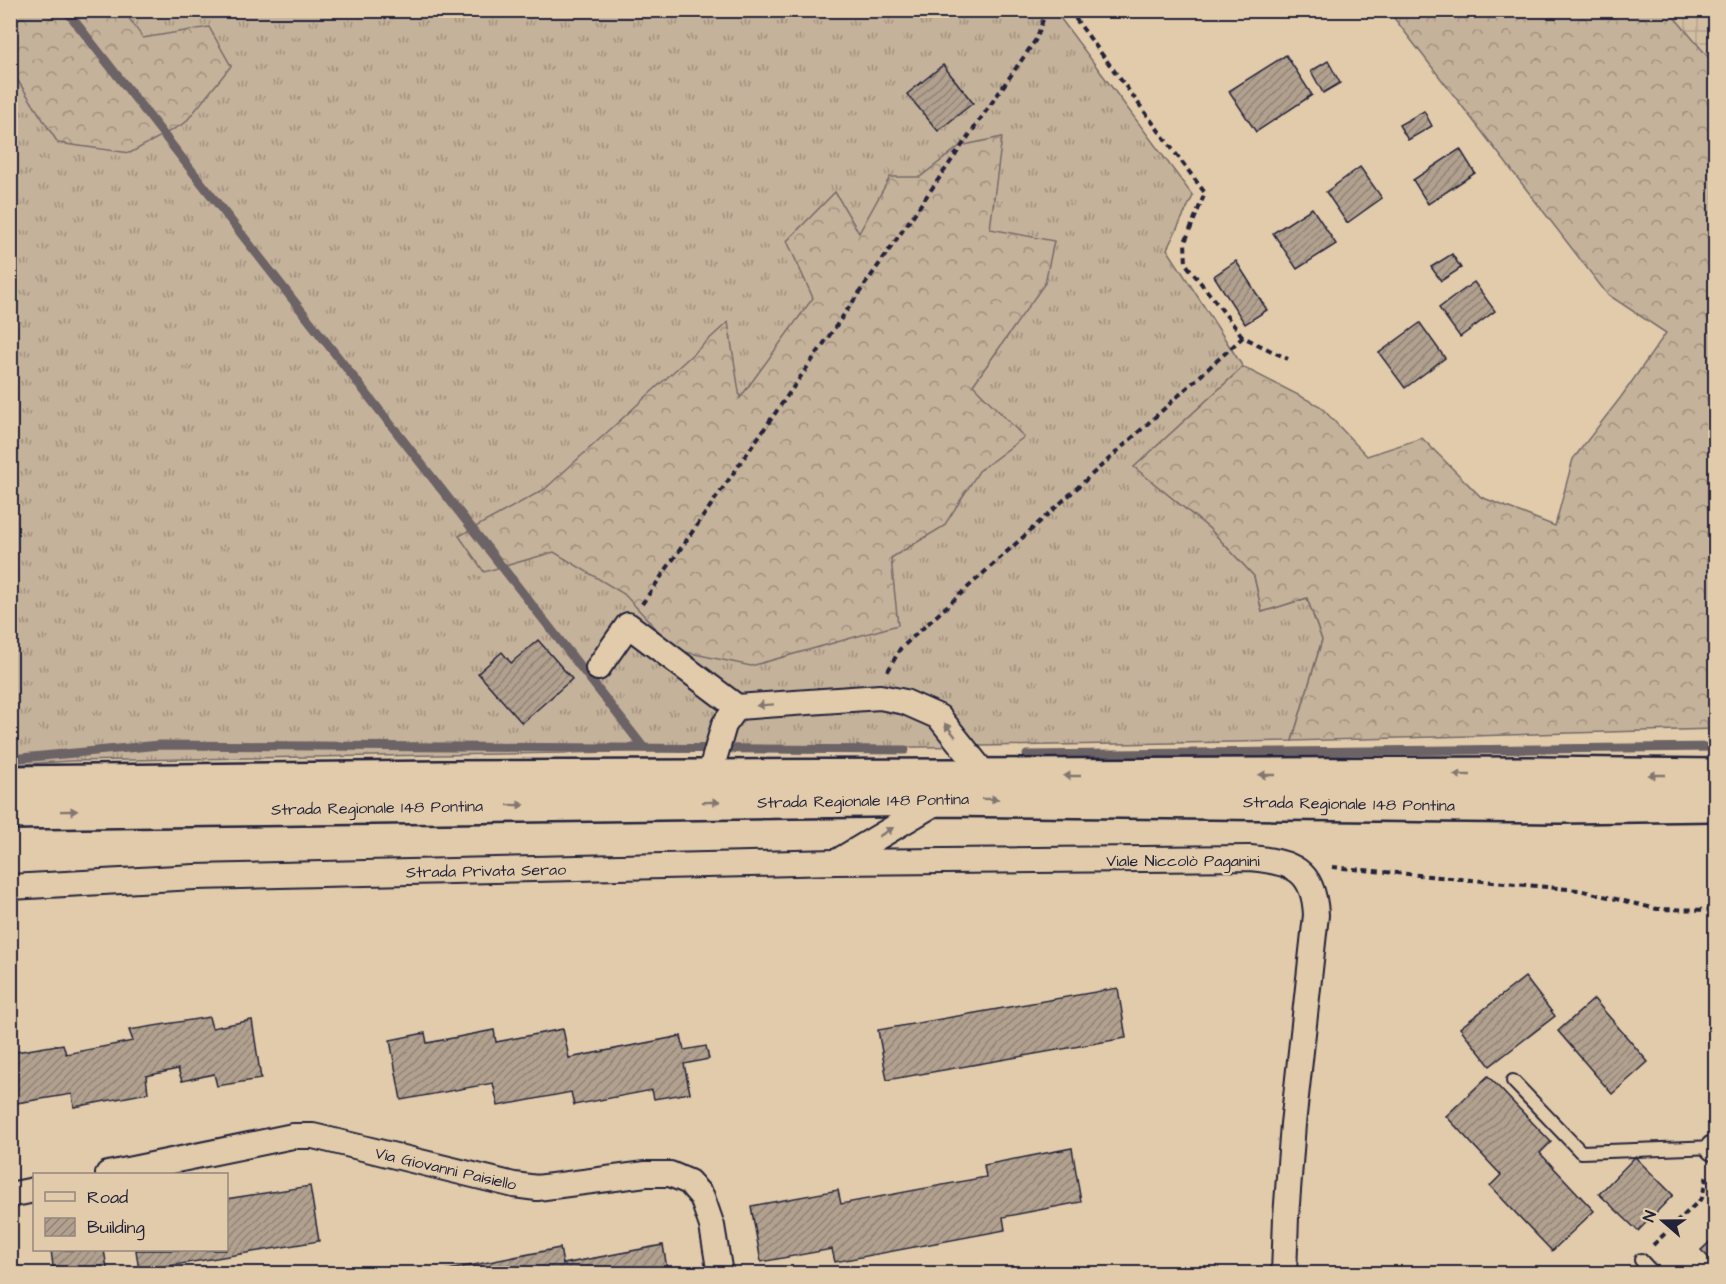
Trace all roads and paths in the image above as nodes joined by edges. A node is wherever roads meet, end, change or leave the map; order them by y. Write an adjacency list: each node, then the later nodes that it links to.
1 (1046, 10): 5 (path)
2 (1069, 10): 3 (path)
3 (1243, 336): 4 (path); 7 (path)
4 (1288, 359)
5 (628, 625): 6 (street); 8 (street)
6 (598, 668)
7 (880, 697): 8 (street, Strada Regionale 148 Pontina, one-way to 8); 9 (street, Strada Regionale 148 Pontina, one-way to 7)
8 (731, 716): 11 (street)
9 (986, 776): 10 (main road, Strada Regionale 148 Pontina, one-way to 9); 11 (main road, Strada Regionale 148 Pontina)
10 (1716, 776)
11 (709, 777): 12 (main road, Strada Regionale 148 Pontina)
12 (10, 783)
13 (943, 799): 14 (main road, Strada Regionale 148 Pontina, one-way to 14); 15 (main road, Strada Regionale 148 Pontina, one-way to 13); 16 (street, Strada Privata Serao, one-way to 13)
14 (1716, 804)
15 (10, 812)
16 (836, 862): 17 (street, Viale Niccolò Paganini); 18 (street, Strada Privata Serao)
17 (1302, 873): 19 (path); 27 (street)
18 (10, 886)
19 (1716, 910)
20 (1513, 1081): 21 (lane)
21 (1715, 1148): 25 (path)
22 (113, 1173): 26 (street, Via Giovanni Paisiello)
23 (33, 1190): 24 (street)
24 (10, 1195)
25 (1644, 1255): 28 (lane)
26 (720, 1274)
27 (1284, 1274)
28 (1654, 1274)

